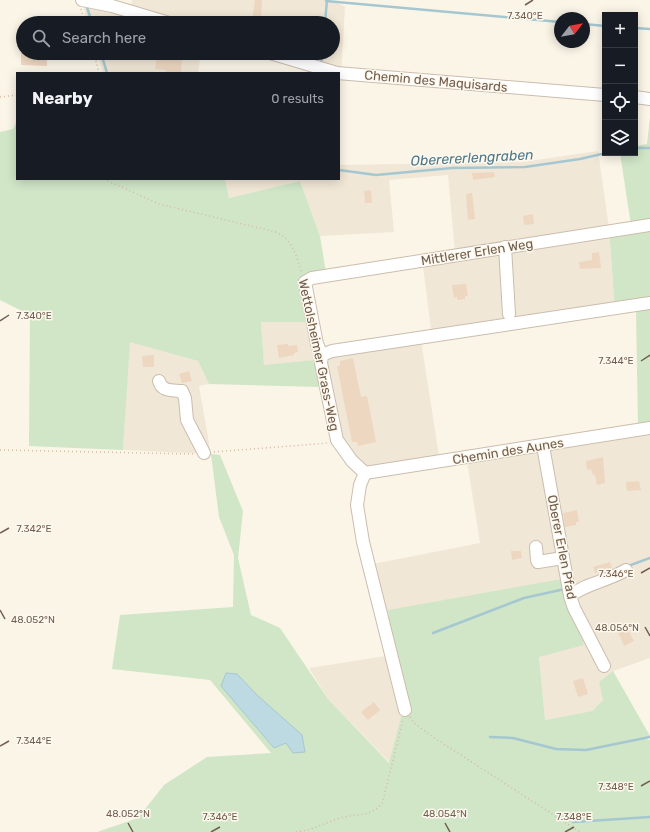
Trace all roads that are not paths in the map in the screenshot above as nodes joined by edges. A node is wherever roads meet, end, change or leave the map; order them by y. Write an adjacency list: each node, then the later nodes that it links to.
1 (81, 3): 2 (street)
2 (146, 16)
3 (293, 60): 4 (street, Chemin des Maquisards)
4 (334, 72)
5 (340, 73): 6 (street, Chemin des Maquisards)
6 (602, 95)
7 (638, 97): 8 (street)
8 (650, 99)
9 (650, 226): 10 (street, Mittlerer Erlen Weg)
10 (505, 247): 11 (street, Mittlerer Erlen Weg); 13 (street)
11 (305, 282): 14 (street, Wettolsheimer Grass-Weg)
12 (650, 303): 14 (street)
13 (509, 314)
14 (322, 355): 19 (street, Wettolsheimer Grass-Weg)
15 (159, 381): 18 (street)
16 (650, 428): 17 (street, Chemin des Aunes)
17 (543, 446): 19 (street, Chemin des Aunes); 21 (street, Oberer Erlen Pfad)
18 (204, 454)
19 (365, 473): 25 (street)
20 (536, 547): 21 (street)
21 (563, 558): 23 (street, Oberer Erlen Pfad)
22 (626, 570): 23 (street)
23 (570, 596): 24 (street, Oberer Erlen Pfad)
24 (604, 666)
25 (405, 710)

